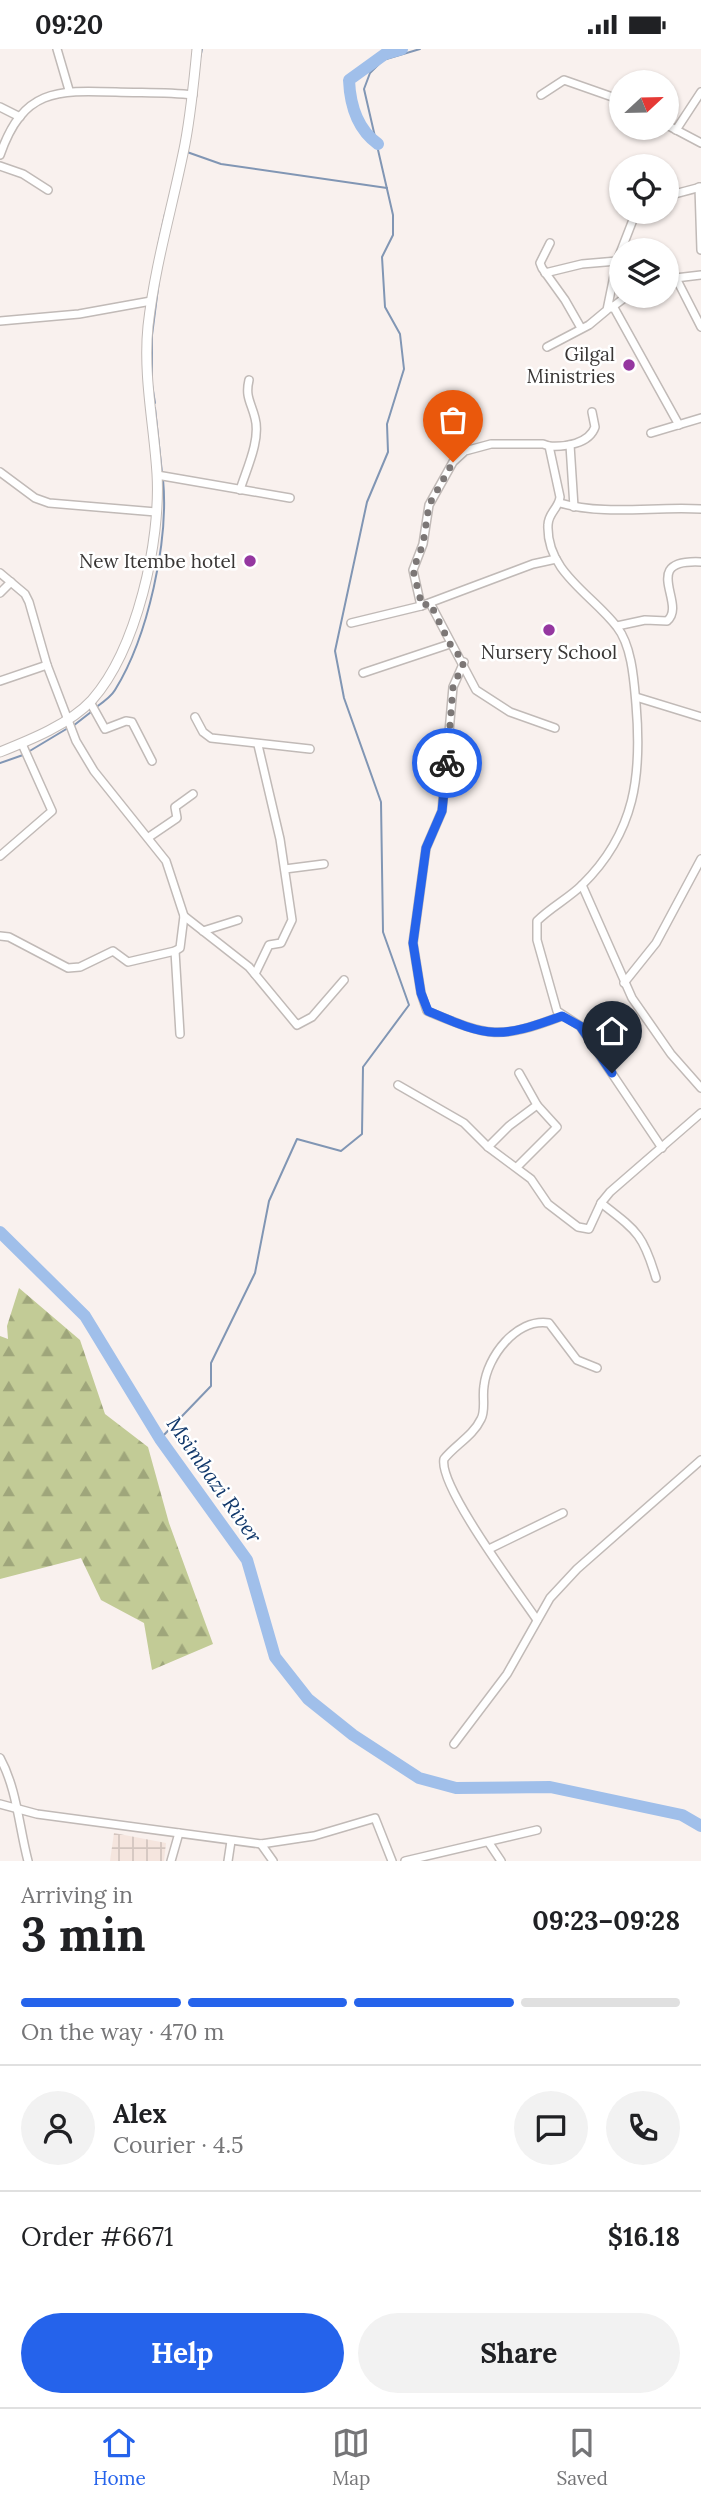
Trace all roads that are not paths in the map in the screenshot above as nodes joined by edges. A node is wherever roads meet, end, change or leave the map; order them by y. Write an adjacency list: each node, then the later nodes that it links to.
1 (57, 49): 3 (street)
2 (197, 49): 5 (main road)
3 (69, 90): 5 (street); 9 (street)
4 (701, 92): 10 (street)
5 (193, 95): 26 (main road)
6 (541, 95): 7 (street)
7 (609, 96)
8 (0, 107): 9 (street)
9 (20, 117): 13 (street)
10 (679, 125)
11 (679, 132): 12 (street)
12 (701, 143)
13 (2, 144): 14 (street)
14 (0, 155)
15 (0, 166): 17 (street)
16 (700, 187): 18 (street); 20 (street)
17 (48, 190)
18 (679, 193)
19 (550, 243): 22 (street)
20 (701, 250)
21 (609, 262): 22 (street)
22 (545, 273): 30 (street)
23 (701, 275): 24 (street)
24 (679, 280)
25 (679, 284): 29 (street)
26 (151, 301): 28 (street); 40 (main road)
27 (610, 308): 30 (street); 35 (street)
28 (0, 321)
29 (701, 327)
30 (581, 328): 31 (street)
31 (547, 347)
32 (249, 380): 41 (street)
33 (592, 412): 37 (street)
34 (701, 418): 35 (street)
35 (679, 425): 36 (street)
36 (651, 433)
37 (570, 445): 38 (street); 44 (street)
38 (549, 446): 43 (street); 52 (street)
39 (0, 472): 46 (street)
40 (157, 475): 41 (street); 46 (main road)
41 (240, 490): 42 (street)
42 (290, 498)
43 (560, 503): 44 (street); 47 (street)
44 (574, 507): 45 (street)
45 (701, 509)
46 (156, 512): 61 (main road)
47 (556, 559): 52 (street); 54 (street)
48 (701, 562): 54 (street)
49 (0, 573): 50 (street)
50 (11, 582): 51 (street); 57 (street)
51 (0, 593)
52 (426, 605): 53 (street); 55 (street)
53 (351, 623)
54 (617, 626): 60 (street)
55 (450, 644): 56 (street); 58 (street)
56 (464, 662): 65 (street); 86 (street)
57 (47, 665): 59 (street); 64 (street)
58 (363, 673)
59 (0, 681)
60 (636, 697): 63 (street); 77 (street)
61 (90, 702): 64 (main road); 70 (street)
62 (195, 717): 67 (street)
63 (701, 717)
64 (66, 718): 66 (main road); 72 (street)
65 (555, 728)
66 (22, 744): 69 (main road); 73 (street)
67 (258, 745): 68 (street); 76 (street)
68 (310, 749)
69 (0, 752)
70 (152, 761)
71 (193, 794): 72 (street)
72 (149, 837): 78 (street)
73 (0, 856)
74 (701, 859): 85 (street)
75 (324, 864): 76 (street)
76 (285, 869): 83 (street)
77 (582, 885): 85 (street); 86 (street)
78 (184, 916): 80 (street); 82 (street)
79 (238, 920): 80 (street)
80 (203, 931): 83 (street)
81 (0, 936): 82 (street)
82 (175, 951): 87 (street)
83 (255, 974): 84 (street)
84 (345, 980)
85 (624, 983): 90 (street)
86 (562, 1016): 94 (street)
87 (180, 1034)
88 (519, 1073): 91 (street)
89 (398, 1085): 93 (street)
90 (701, 1088)
91 (537, 1105): 93 (street); 95 (street)
92 (701, 1113): 94 (street)
93 (488, 1147): 95 (street)
94 (662, 1148): 96 (street)
95 (517, 1167): 96 (street)
96 (601, 1203): 97 (street)
97 (656, 1278)
98 (597, 1368): 101 (street)
99 (701, 1460): 102 (street)
100 (563, 1513): 101 (street)
101 (489, 1549): 102 (street)
102 (537, 1619): 103 (street)
103 (454, 1744)
104 (0, 1758): 106 (street)
105 (0, 1804): 106 (street)
106 (16, 1808): 108 (street); 112 (street)
107 (537, 1830): 110 (street)
108 (179, 1833): 109 (street); 115 (street)
109 (231, 1841): 111 (street); 116 (street)
110 (489, 1843): 119 (street); 120 (street)
111 (261, 1845): 117 (street); 118 (street)
112 (24, 1849): 113 (street); 114 (street)
113 (19, 1861)
114 (28, 1861)
115 (171, 1861)
116 (228, 1861)
117 (273, 1861)
118 (392, 1861)
119 (404, 1861)
120 (500, 1861)

